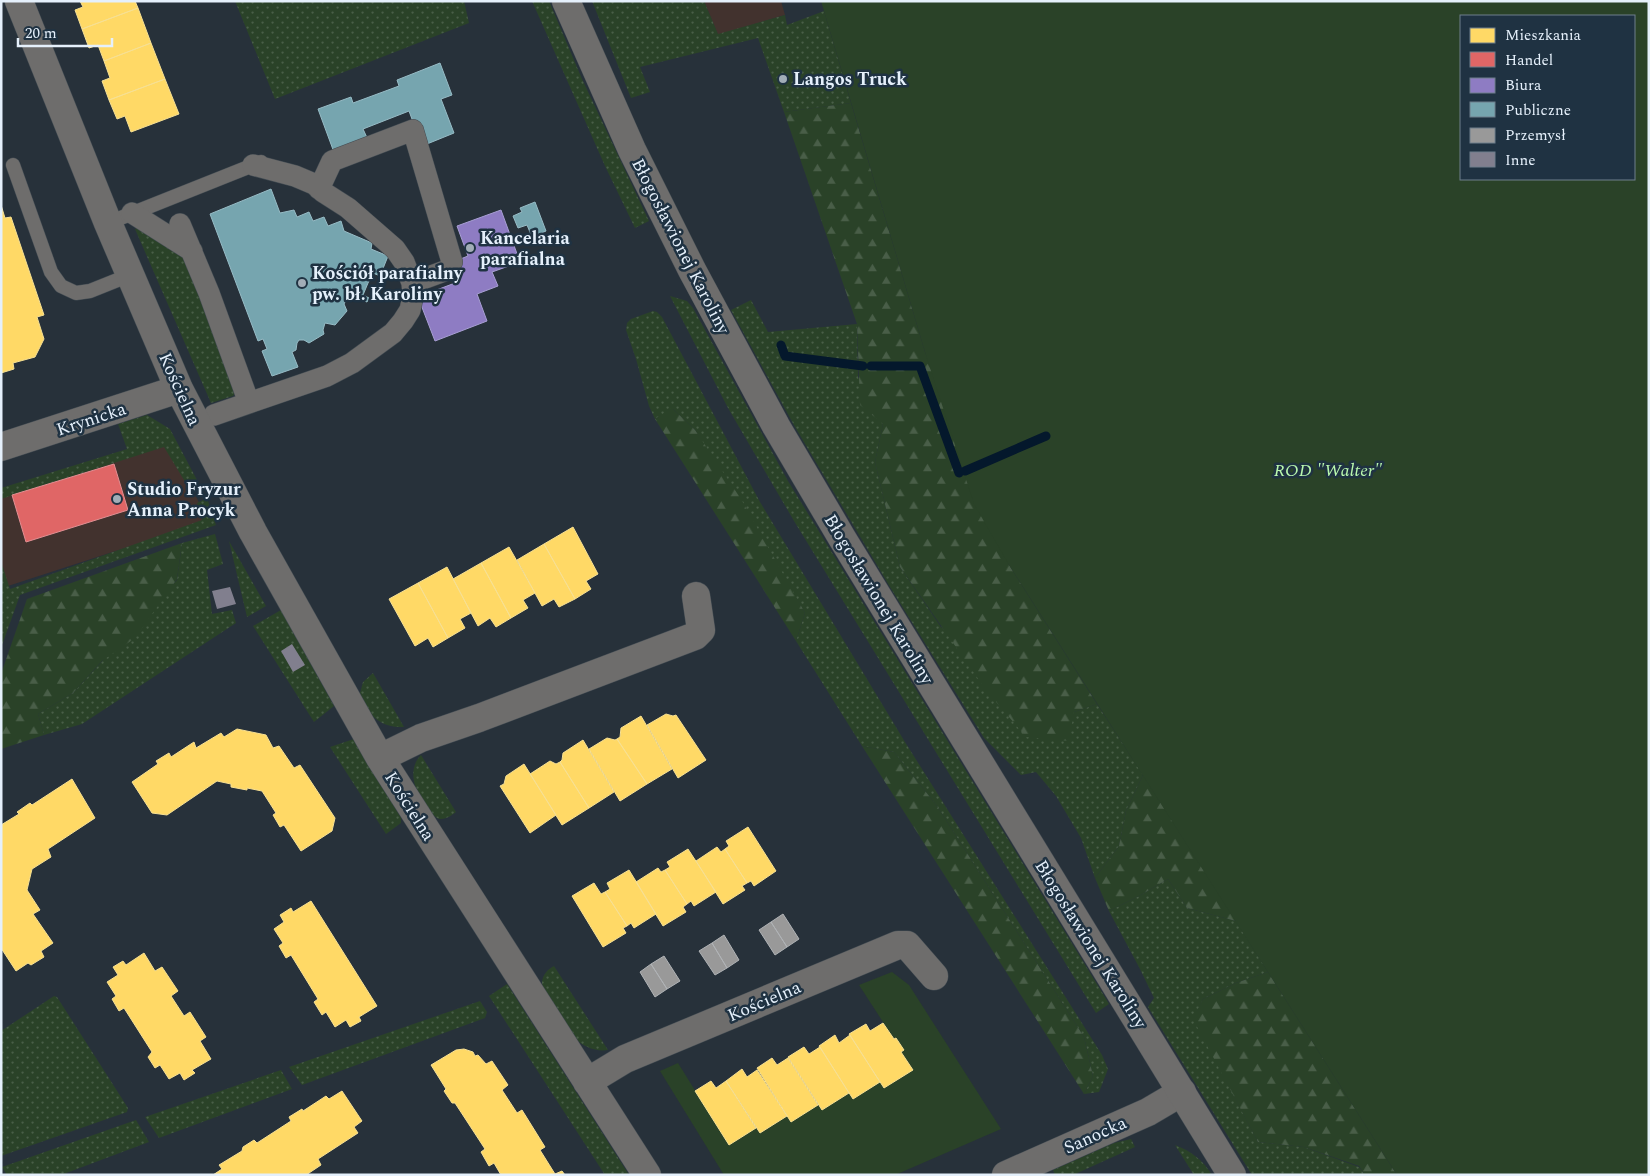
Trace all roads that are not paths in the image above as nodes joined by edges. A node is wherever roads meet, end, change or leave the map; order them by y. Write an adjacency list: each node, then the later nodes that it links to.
1 (19, 1): 6 (street, Kościelna)
2 (566, 1): 19 (street, Błogosławionej Karoliny)
3 (262, 162): 5 (street); 6 (lane)
4 (13, 166): 9 (lane)
5 (319, 189): 10 (street); 10 (street)
6 (120, 218): 8 (street); 9 (street, Kościelna)
7 (180, 224): 8 (street)
8 (192, 250): 12 (street)
9 (130, 275): 11 (street, Kościelna)
10 (412, 283): 12 (street)
11 (179, 389): 14 (street, Krynicka); 16 (street, Kościelna)
12 (249, 403): 13 (street)
13 (214, 415)
14 (1, 447)
15 (696, 596): 16 (street, Kościelna)
16 (380, 758): 18 (street, Kościelna)
17 (934, 976): 18 (street, Kościelna)
18 (587, 1082): 20 (street, Kościelna)
19 (1182, 1092): 21 (street, Sanocka); 22 (street, Błogosławionej Karoliny)
20 (647, 1175)
21 (1006, 1175)
22 (1232, 1175)

